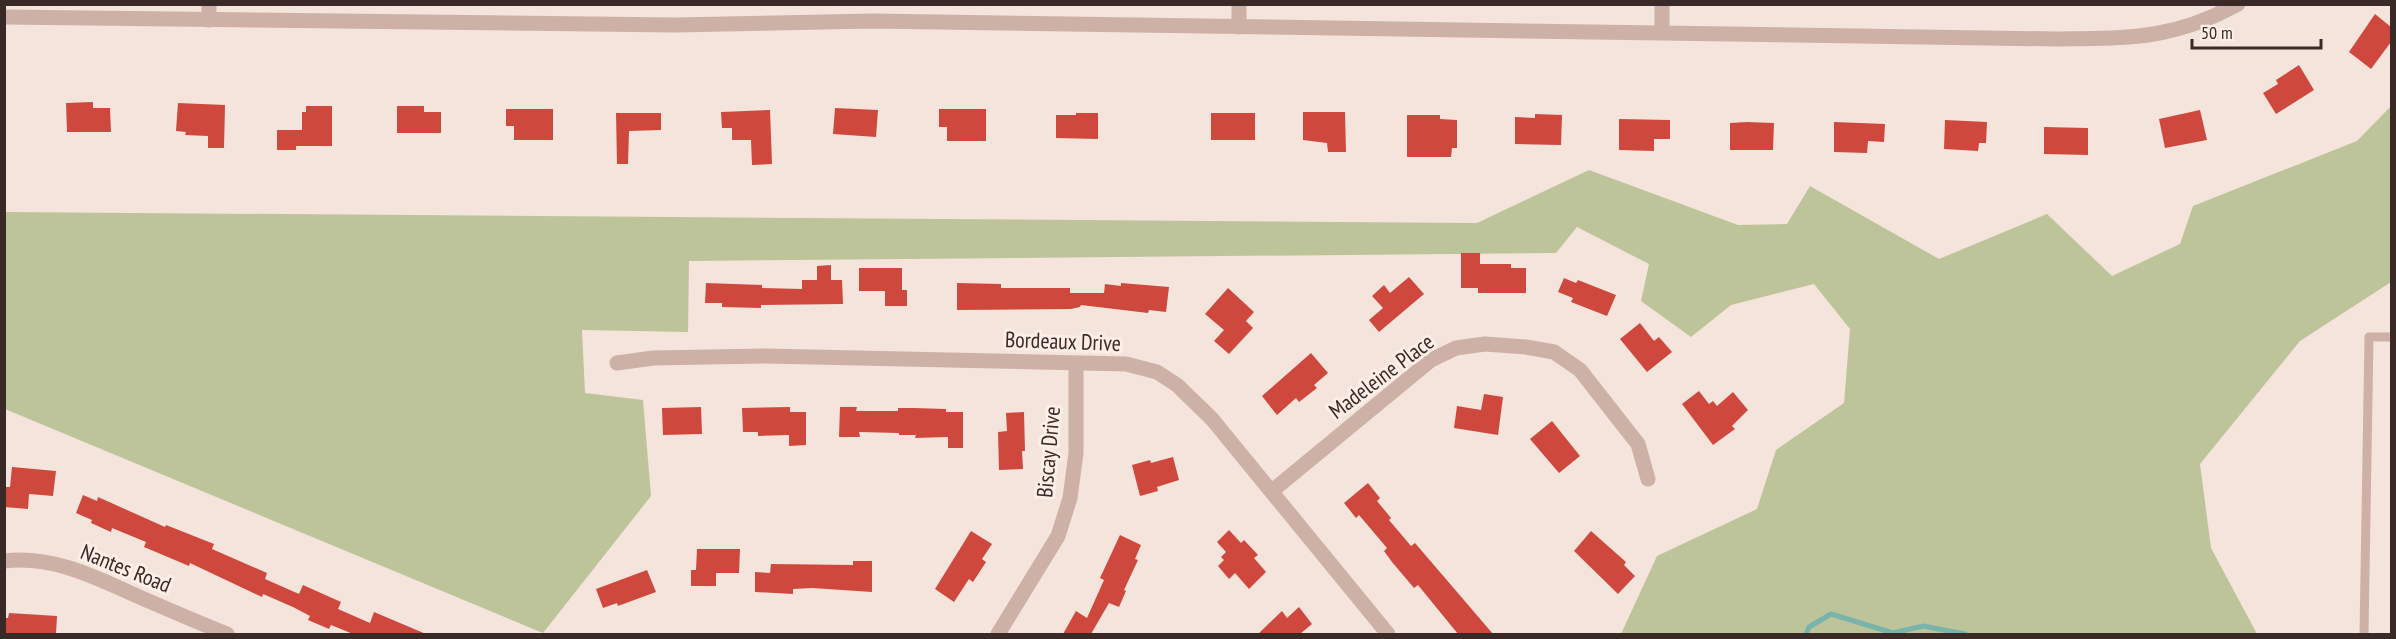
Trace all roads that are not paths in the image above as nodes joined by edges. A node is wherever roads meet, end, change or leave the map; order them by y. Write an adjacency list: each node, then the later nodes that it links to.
1 (1239, 4): 6 (street)
2 (1662, 4): 7 (street)
3 (2238, 4): 7 (street)
4 (209, 12): 5 (street); 6 (street)
5 (4, 17)
6 (1239, 27): 7 (street)
7 (1662, 32)
8 (2391, 337): 17 (lane)
9 (617, 363): 10 (street, Bordeaux Drive)
10 (1076, 364): 12 (street, Bordeaux Drive); 16 (street, Biscay Drive)
11 (1648, 479): 12 (street, Madeleine Place)
12 (1272, 491): 14 (street, Bordeaux Drive)
13 (4, 561): 15 (street, Nantes Road)
14 (1385, 633)
15 (227, 634)
16 (998, 634)
17 (2364, 634)

